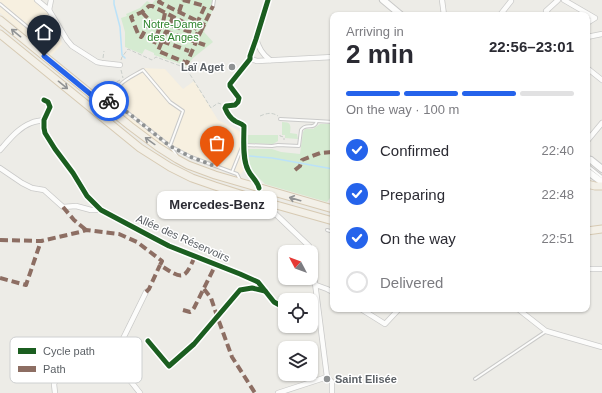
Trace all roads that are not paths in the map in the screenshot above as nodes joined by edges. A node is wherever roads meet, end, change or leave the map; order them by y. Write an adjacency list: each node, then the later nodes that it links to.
1 (36, 0): 12 (street)
2 (51, 0): 12 (street)
3 (214, 0): 11 (lane)
4 (268, 0): 24 (street)
5 (383, 0): 13 (main road)
6 (442, 0): 14 (street)
7 (558, 0): 16 (street)
8 (564, 0): 17 (street)
9 (511, 1): 15 (street)
10 (0, 4): 25 (lane)
11 (213, 6)
12 (49, 10): 29 (street)
13 (397, 12)
14 (444, 12)
15 (502, 12)
16 (547, 12)
17 (585, 12)
18 (590, 15): 20 (street)
19 (0, 20): 25 (main road, one-way to 19)
20 (590, 22)
21 (0, 34): 57 (main road, one-way to 57)
22 (602, 34): 23 (street)
23 (590, 36)
24 (256, 39): 27 (street); 28 (street)
25 (44, 56): 34 (main road)
26 (330, 57): 28 (street)
27 (250, 59): 28 (street); 41 (street)
28 (270, 60)
29 (120, 66)
30 (590, 70): 31 (street)
31 (602, 80)
32 (44, 100): 36 (street, Allée des Réservoirs)
33 (113, 101): 34 (lane); 42 (lane); 42 (lane)
34 (100, 102): 45 (main road, one-way to 34)
35 (280, 119): 37 (lane)
36 (44, 120): 43 (street); 60 (street, Allée des Réservoirs)
37 (317, 121): 38 (lane); 41 (lane)
38 (330, 122)
39 (602, 123): 40 (street)
40 (590, 137)
41 (243, 145): 49 (lane); 56 (street)
42 (170, 146): 45 (lane); 49 (lane)
43 (0, 150)
44 (590, 160): 48 (main road)
45 (182, 161): 53 (main road)
46 (590, 167): 51 (lane)
47 (0, 168): 60 (street)
48 (602, 168)
49 (232, 172): 53 (lane)
50 (590, 173): 52 (main road)
51 (602, 177)
52 (602, 182)
53 (243, 184): 56 (main road)
54 (590, 185): 55 (main road)
55 (602, 186)
56 (259, 188): 59 (main road, one-way to 56)
57 (262, 201): 58 (main road); 61 (street)
58 (282, 207): 61 (street); 62 (main road)
59 (330, 208)
60 (101, 210): 72 (street, Allée des Réservoirs)
61 (281, 218): 67 (street)
62 (330, 220)
63 (602, 229): 66 (main road)
64 (326, 230): 65 (lane)
65 (330, 231)
66 (590, 231)
67 (308, 245)
68 (590, 269): 69 (street)
69 (602, 269)
70 (316, 285): 71 (street); 78 (street)
71 (330, 290)
72 (265, 291): 74 (street, Allée des Réservoirs); 81 (street)
73 (146, 292): 80 (street)
74 (278, 304)
75 (366, 312): 76 (street)
76 (396, 312)
77 (522, 312): 79 (street)
78 (319, 317): 83 (street)
79 (546, 331): 82 (street); 84 (lane)
80 (124, 337)
81 (148, 341)
82 (602, 347)
83 (327, 377): 89 (street); 90 (street)
84 (475, 379)
85 (54, 383): 87 (street)
86 (132, 383): 88 (street)
87 (55, 393)
88 (140, 393)
89 (278, 393)
90 (332, 393)

